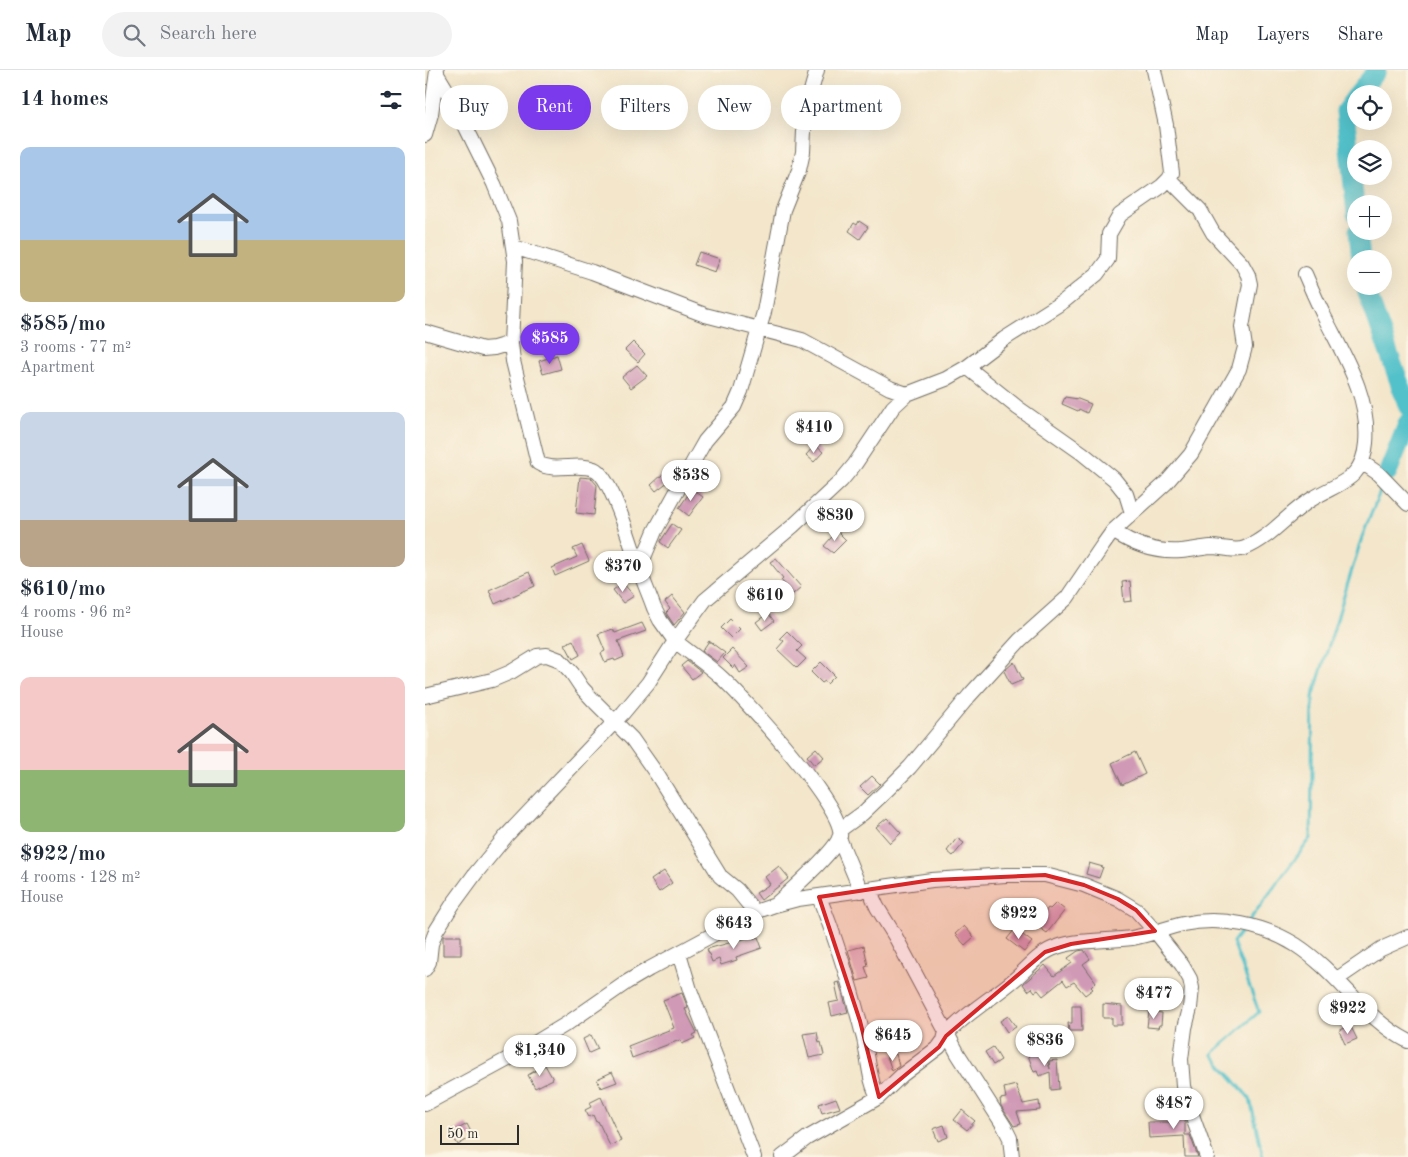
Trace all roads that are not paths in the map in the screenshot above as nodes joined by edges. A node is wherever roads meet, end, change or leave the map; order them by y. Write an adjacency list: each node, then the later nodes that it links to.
1 (817, 70): 8 (street)
2 (1154, 70): 5 (street)
3 (437, 73): 4 (street); 6 (street)
4 (425, 135)
5 (1169, 179): 11 (street); 15 (street)
6 (514, 246): 8 (street); 10 (street)
7 (1305, 274): 13 (street)
8 (760, 329): 12 (street); 17 (street)
9 (425, 332): 10 (street)
10 (511, 343): 17 (street)
11 (967, 367): 12 (street); 15 (street)
12 (907, 394): 18 (street)
13 (1363, 463): 14 (street); 16 (street)
14 (1408, 504)
15 (1132, 513): 16 (street)
16 (1113, 532): 21 (street)
17 (639, 569): 18 (street)
18 (675, 641): 20 (street); 21 (street)
19 (425, 696): 20 (street)
20 (615, 721): 25 (street); 29 (street)
21 (840, 834): 22 (street); 24 (street)
22 (867, 890): 23 (street); 26 (street); 31 (street)
23 (819, 897): 24 (street); 33 (street)
24 (775, 905): 25 (street)
25 (755, 912): 28 (street)
26 (1155, 931): 30 (street); 31 (street); 38 (street)
27 (1408, 937): 30 (street)
28 (679, 953): 34 (street); 35 (street)
29 (425, 969)
30 (1337, 979): 32 (street)
31 (947, 1033): 33 (street); 37 (street)
32 (1408, 1041)
33 (879, 1097): 36 (street)
34 (425, 1104)
35 (754, 1157)
36 (782, 1157)
37 (1013, 1157)
38 (1207, 1157)

